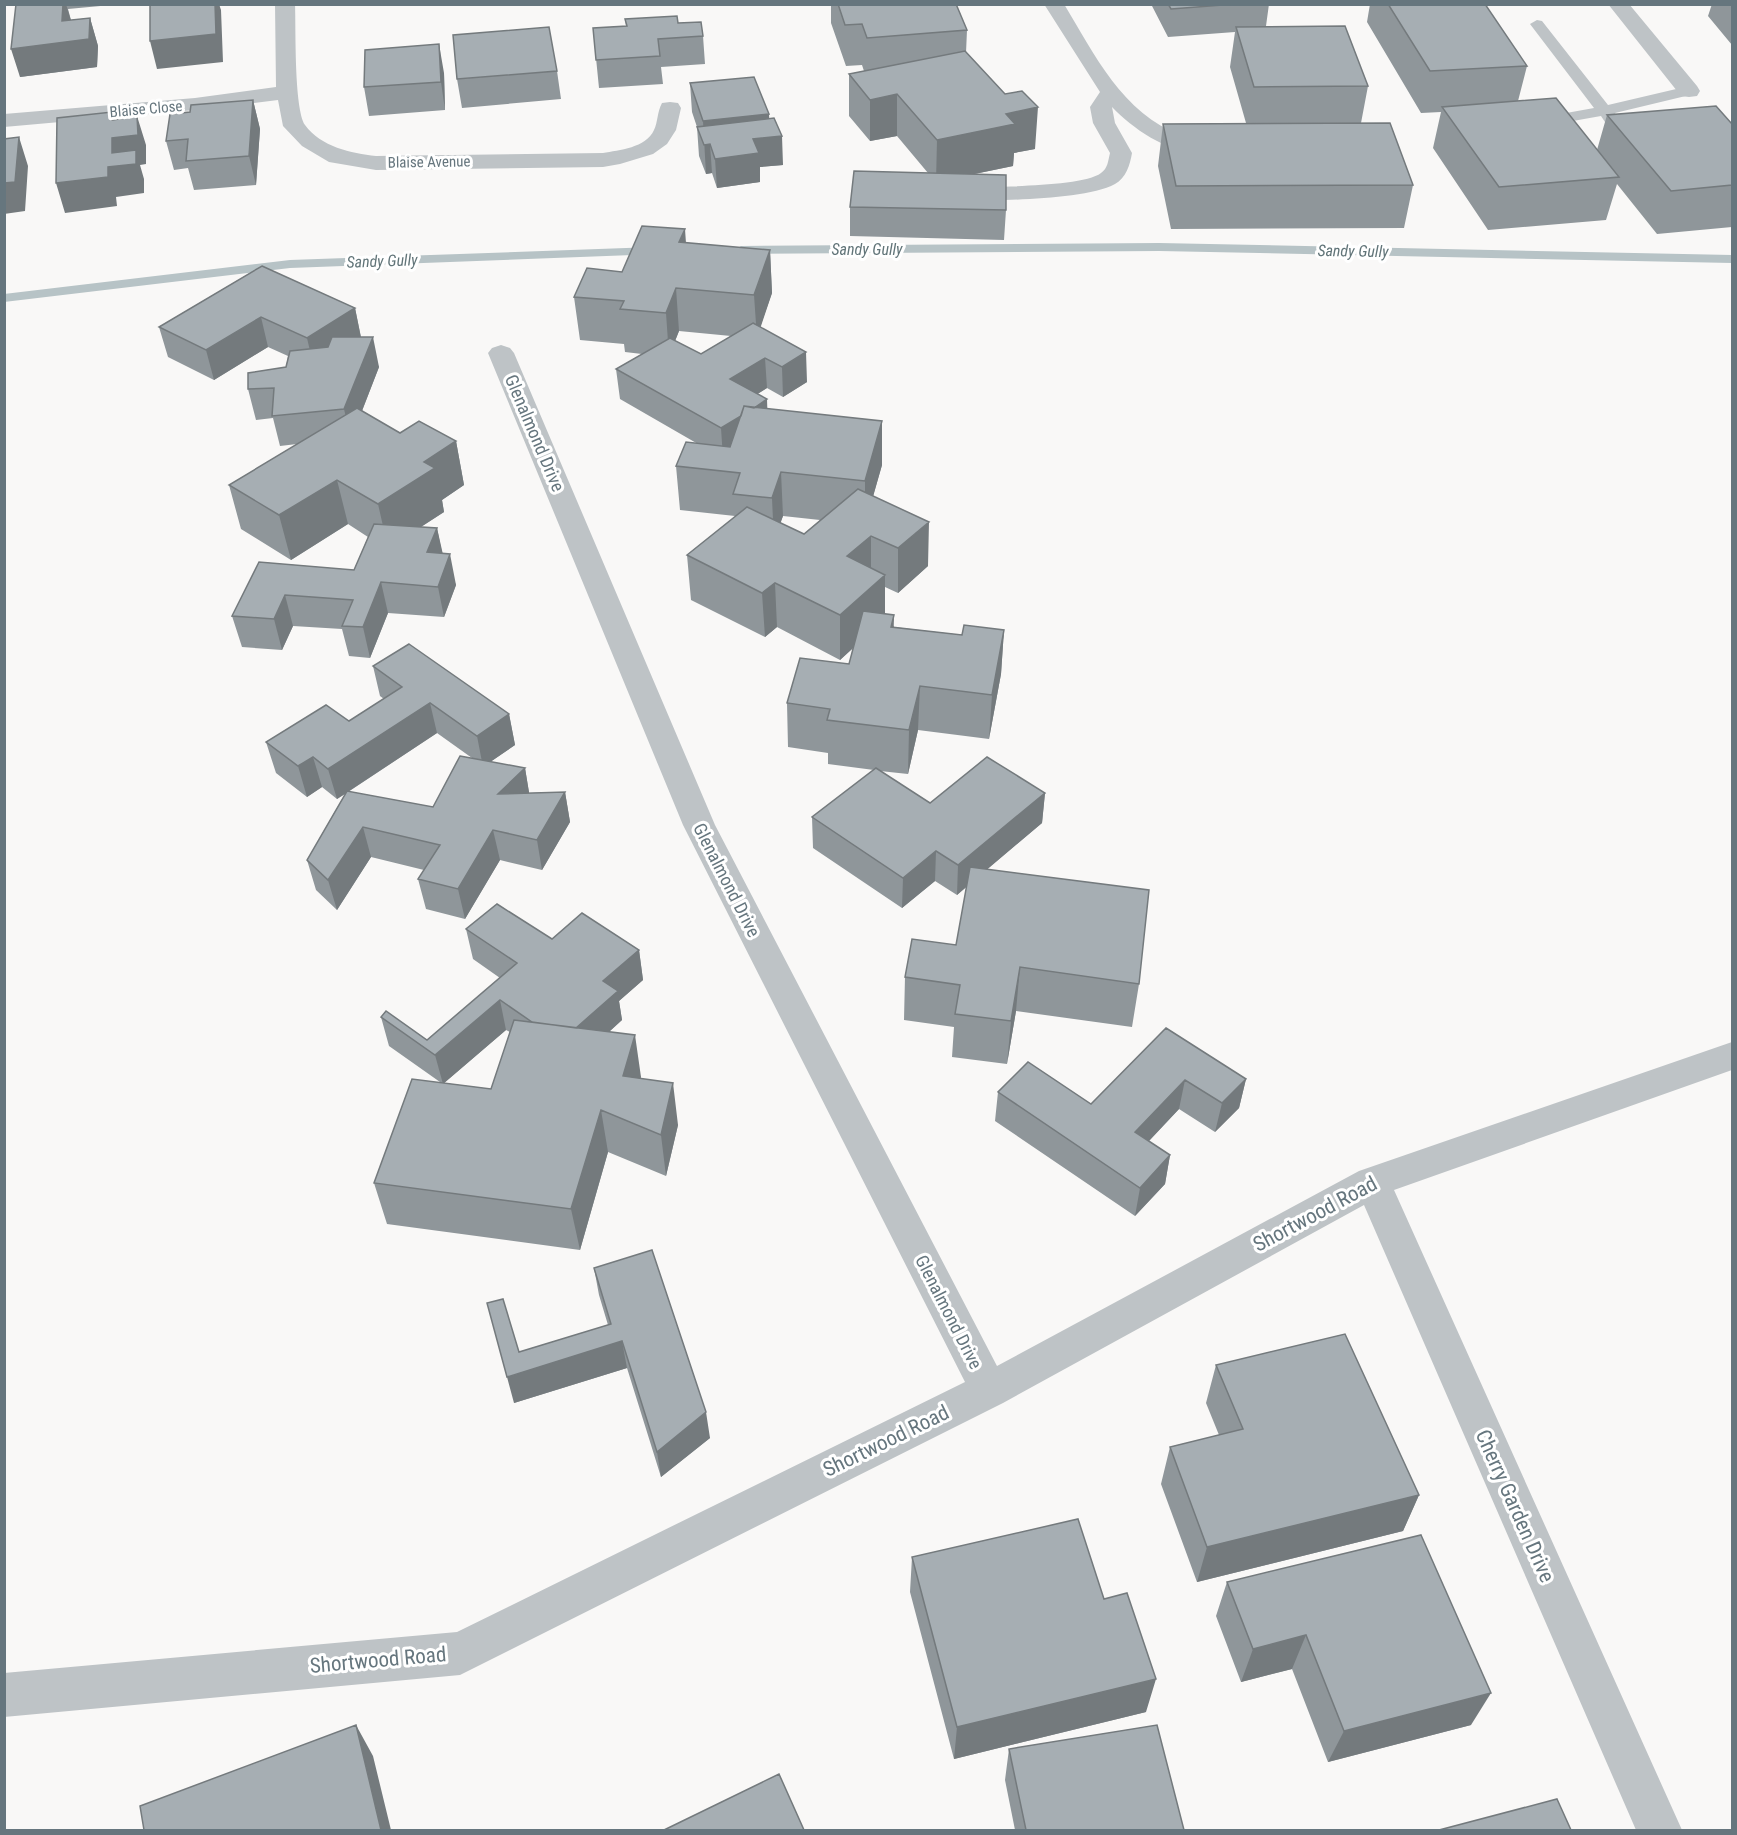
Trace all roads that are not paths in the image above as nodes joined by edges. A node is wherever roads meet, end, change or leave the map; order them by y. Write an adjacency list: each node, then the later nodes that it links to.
1 (285, 4): 6 (street, Blaise Avenue)
2 (1054, 4): 7 (street)
3 (1618, 4): 5 (street)
4 (1537, 24): 9 (lane)
5 (1689, 91): 9 (lane)
6 (287, 92): 8 (street, Blaise Avenue); 10 (street, Blaise Close)
7 (1109, 94): 13 (street); 14 (street)
8 (670, 108)
9 (1605, 111): 11 (lane); 12 (lane)
10 (4, 121)
11 (1525, 124)
12 (1625, 134)
13 (1227, 146)
14 (972, 195)
15 (501, 353): 18 (street, Glenalmond Drive)
16 (1732, 1056): 17 (street, Shortwood Road)
17 (1372, 1182): 18 (street, Shortwood Road); 20 (street, Cherry Garden Drive)
18 (989, 1390): 19 (street, Shortwood Road)
19 (4, 1695)
20 (1659, 1830)

